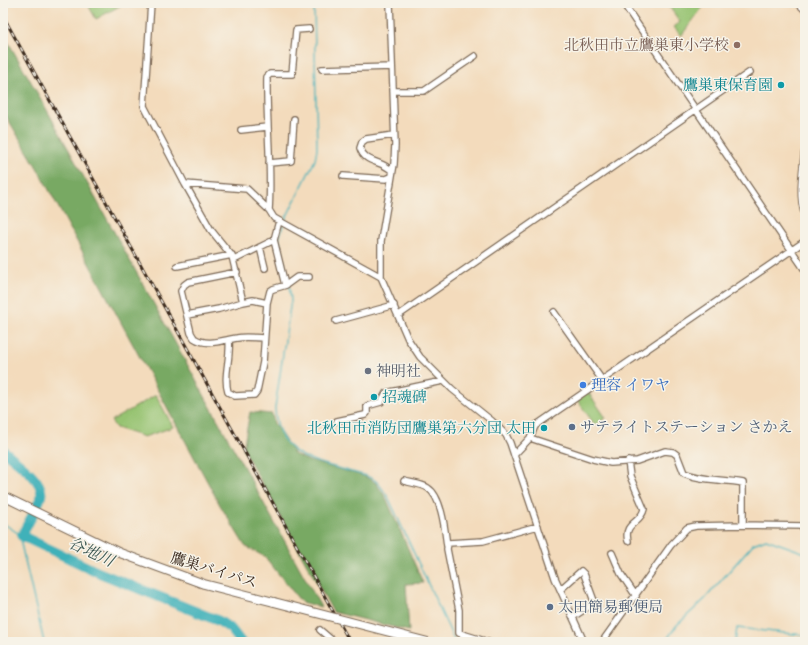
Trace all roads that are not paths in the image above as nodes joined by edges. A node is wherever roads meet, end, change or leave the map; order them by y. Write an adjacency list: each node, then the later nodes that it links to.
1 (151, 3): 21 (street)
2 (390, 3): 8 (street)
3 (623, 3): 12 (street)
4 (798, 3): 5 (street)
5 (805, 10)
6 (309, 29): 14 (street)
7 (475, 56): 11 (street)
8 (392, 67): 9 (street); 11 (street)
9 (322, 69)
10 (750, 72): 12 (street)
11 (393, 91): 16 (street)
12 (696, 111): 28 (street); 42 (street)
13 (294, 118): 18 (street)
14 (267, 127): 15 (street); 18 (street)
15 (241, 130)
16 (394, 135): 19 (street); 19 (street)
17 (805, 153): 23 (main road)
18 (269, 163): 22 (street)
19 (392, 174): 20 (street); 35 (street)
20 (343, 176)
21 (185, 184): 22 (street); 29 (street)
22 (269, 210): 24 (street)
23 (805, 214)
24 (283, 223): 25 (street); 35 (street)
25 (274, 240): 27 (street); 36 (street)
26 (805, 241): 28 (street)
27 (260, 247): 29 (street); 31 (street)
28 (792, 250): 32 (street); 47 (street)
29 (233, 258): 30 (street); 33 (street)
30 (176, 266)
31 (265, 268)
32 (805, 270)
33 (238, 272): 37 (street); 41 (street)
34 (309, 277): 36 (street)
35 (381, 277): 39 (street)
36 (287, 284): 38 (street)
37 (243, 302): 38 (street); 41 (street)
38 (267, 303): 44 (street)
39 (394, 305): 42 (street); 43 (street)
40 (554, 312): 47 (street)
41 (187, 315): 45 (street)
42 (399, 315): 46 (street)
43 (336, 321)
44 (263, 338): 45 (street); 45 (street)
45 (229, 340)
46 (443, 380): 48 (street); 50 (street)
47 (602, 380): 49 (street)
48 (337, 421)
49 (530, 438): 50 (street); 51 (street)
50 (514, 455): 55 (street)
51 (628, 462): 54 (street); 57 (street)
52 (404, 480): 58 (street)
53 (3, 496): 65 (highway, 鷹巣バイパス, bridge)
54 (743, 524): 56 (street); 61 (street)
55 (538, 526): 58 (street); 60 (street)
56 (805, 526)
57 (628, 541)
58 (447, 546): 66 (street)
59 (612, 553): 61 (street)
60 (561, 589): 62 (street); 62 (street)
61 (636, 596): 68 (street)
62 (573, 617): 67 (street)
63 (320, 630): 64 (street)
64 (334, 642)
65 (428, 642)
66 (488, 642)
67 (584, 642)
68 (602, 642)

